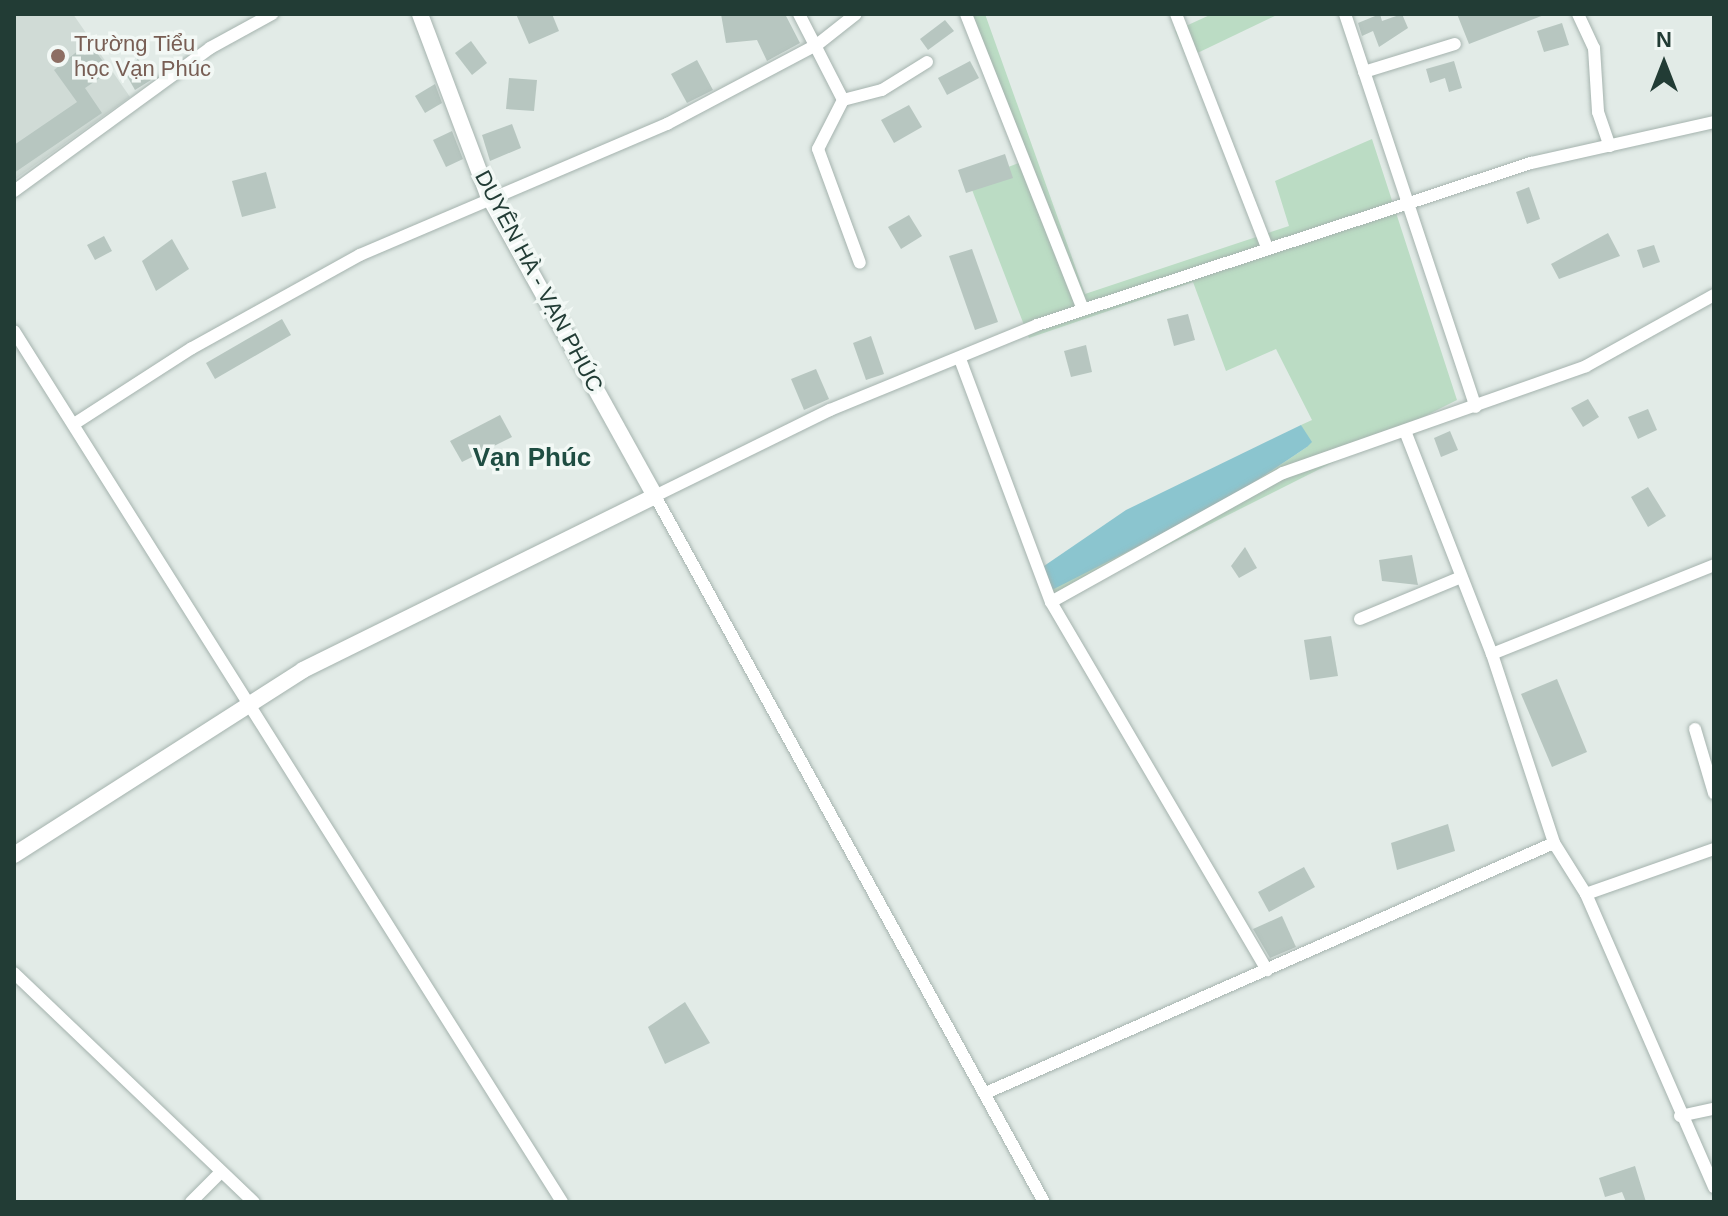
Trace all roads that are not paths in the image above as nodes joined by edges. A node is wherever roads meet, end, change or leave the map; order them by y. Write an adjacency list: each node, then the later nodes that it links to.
1 (272, 14): 16 (street)
2 (420, 14): 17 (street, DUYÊN HÀ - VẠN PHÚC)
3 (799, 14): 9 (street)
4 (856, 14): 9 (street)
5 (966, 14): 22 (street)
6 (1176, 14): 19 (street)
7 (1345, 14): 12 (street)
8 (1578, 14): 15 (street)
9 (818, 44): 13 (street); 17 (street)
10 (1455, 44): 12 (street)
11 (927, 62): 13 (street)
12 (1364, 72): 18 (street)
13 (843, 100): 20 (street)
14 (1714, 122): 15 (street)
15 (1610, 146): 18 (street)
16 (14, 191)
17 (488, 195): 26 (street); 28 (street, DUYÊN HÀ - VẠN PHÚC)
18 (1409, 207): 19 (street); 25 (street)
19 (1266, 245): 22 (street)
20 (860, 263)
21 (1714, 295): 25 (street)
22 (1083, 309): 24 (street)
23 (14, 331): 26 (street)
24 (960, 359): 28 (street); 31 (street)
25 (1476, 407): 27 (street)
26 (74, 424): 34 (street)
27 (1405, 431): 30 (street); 31 (street)
28 (655, 496): 34 (street); 43 (street)
29 (1714, 565): 33 (street)
30 (1459, 578): 32 (street); 33 (street)
31 (1051, 602): 41 (street)
32 (1360, 619)
33 (1492, 654): 37 (street)
34 (249, 703): 39 (street); 50 (street)
35 (1695, 729): 36 (street)
36 (1714, 793)
37 (1554, 843): 40 (street); 41 (street)
38 (1714, 849): 40 (street)
39 (14, 855)
40 (1586, 894): 45 (street)
41 (1267, 970): 43 (street)
42 (14, 973): 46 (street)
43 (988, 1092): 51 (street)
44 (1714, 1109): 45 (street)
45 (1680, 1116): 47 (street)
46 (221, 1172): 48 (street); 49 (street)
47 (1714, 1187)
48 (191, 1202)
49 (254, 1202)
50 (562, 1202)
51 (1044, 1202)

